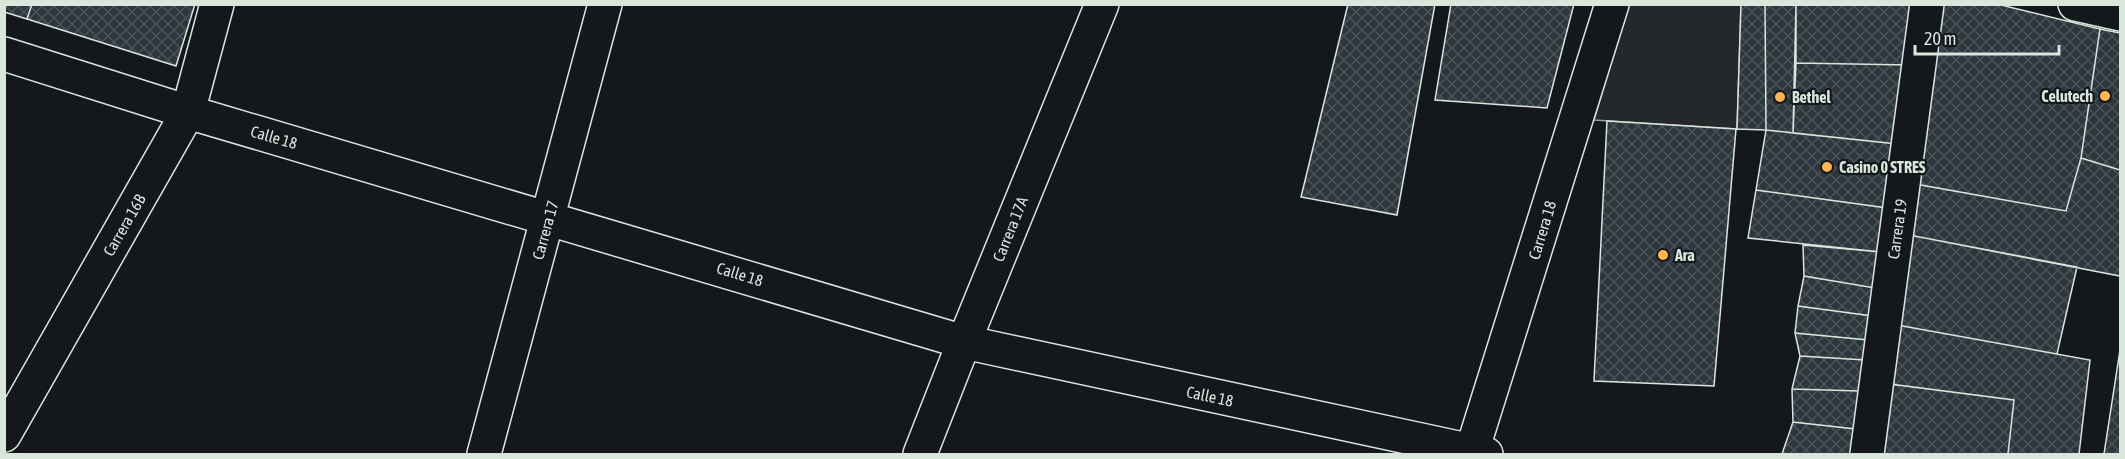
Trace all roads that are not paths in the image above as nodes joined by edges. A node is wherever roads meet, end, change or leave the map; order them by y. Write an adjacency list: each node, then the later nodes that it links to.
1 (217, 4): 9 (street, Carrera 16B)
2 (605, 4): 10 (street, Carrera 17)
3 (1102, 4): 11 (street, Carrera 17A)
4 (1612, 4): 15 (street, Carrera 18)
5 (1927, 4): 16 (street, Carrera 19)
6 (2075, 4): 7 (street)
7 (2121, 14)
8 (4, 54): 9 (street, Calle 18)
9 (188, 112): 10 (street, Calle 18); 12 (street, Carrera 16B)
10 (549, 217): 11 (street, Calle 18); 13 (street, Carrera 17)
11 (963, 342): 14 (street, Carrera 17A); 15 (street, Calle 18)
12 (4, 435)
13 (484, 454)
14 (920, 454)
15 (1476, 454)
16 (1867, 454)

